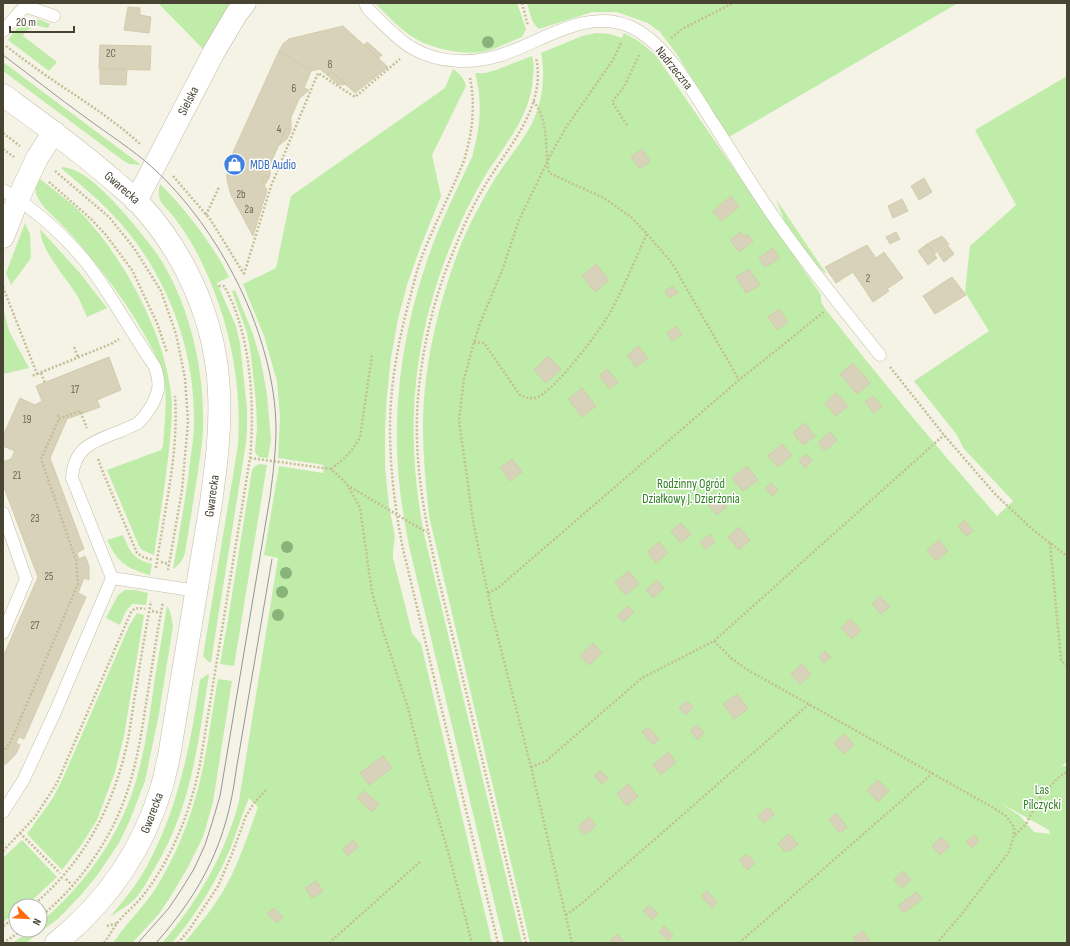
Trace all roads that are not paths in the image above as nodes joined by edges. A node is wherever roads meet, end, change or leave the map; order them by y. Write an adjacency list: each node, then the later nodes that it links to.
1 (245, 3): 8 (street, Sielska)
2 (365, 3): 10 (lane, Nadrzeczna)
3 (54, 16): 4 (lane)
4 (3, 31)
5 (3, 95): 6 (street, Gwarecka)
6 (54, 132): 7 (street); 8 (street, Gwarecka)
7 (10, 195): 9 (street); 12 (lane)
8 (136, 201): 13 (street, Gwarecka)
9 (3, 237)
10 (880, 355)
11 (3, 513): 14 (lane)
12 (112, 578): 13 (lane); 15 (lane)
13 (197, 591): 16 (street, Gwarecka)
14 (3, 633)
15 (3, 812)
16 (56, 943)

